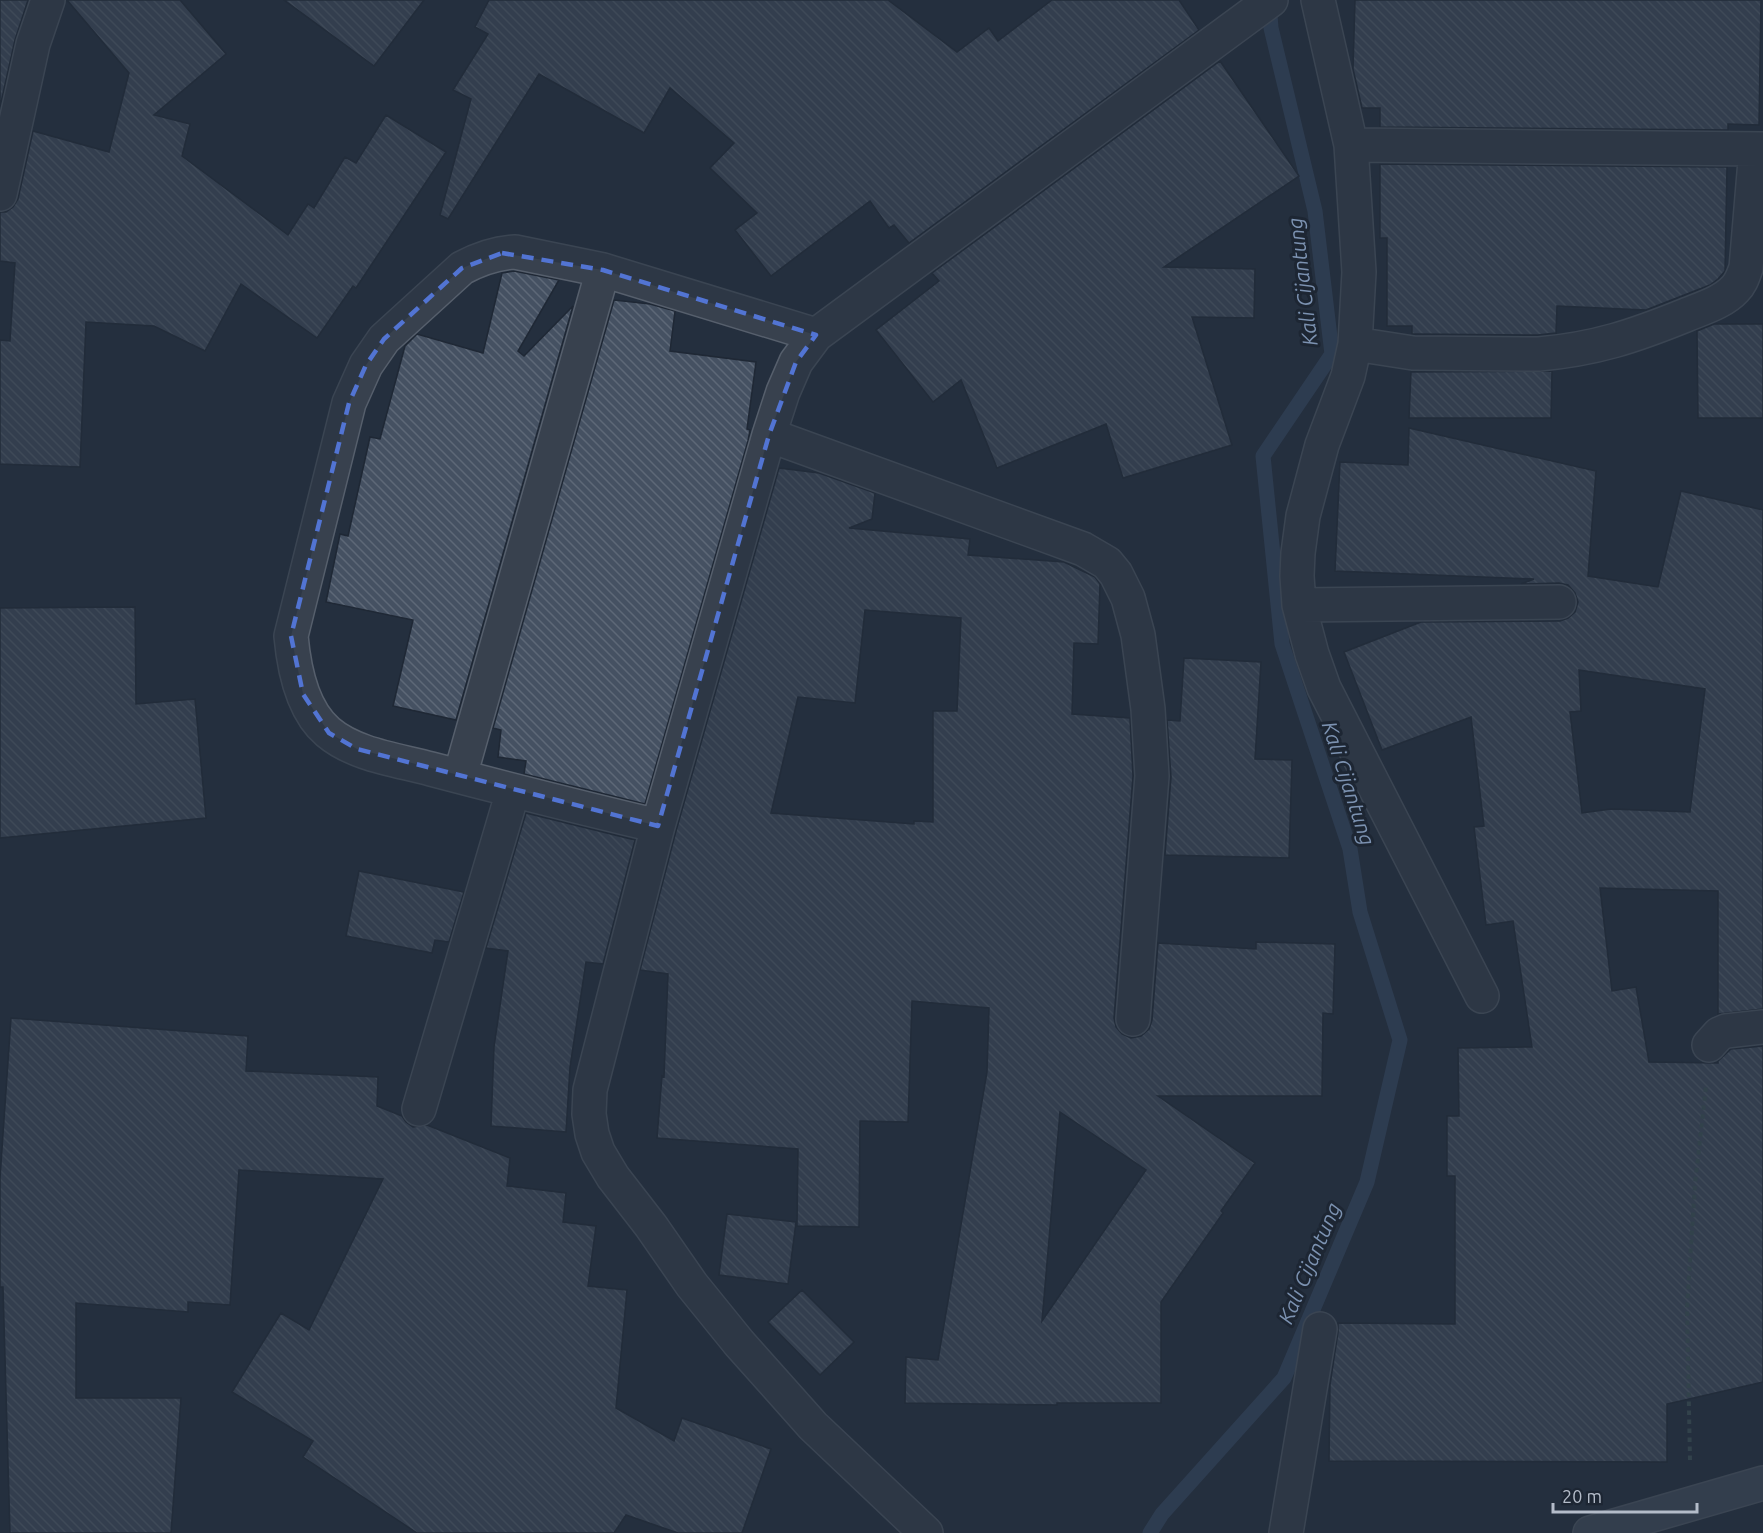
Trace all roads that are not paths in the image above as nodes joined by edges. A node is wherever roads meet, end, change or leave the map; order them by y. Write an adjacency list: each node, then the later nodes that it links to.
1 (48, 0): 6 (street)
2 (1271, 0): 8 (street)
3 (1318, 0): 4 (street)
4 (1352, 146): 5 (street); 9 (street)
5 (1759, 149): 9 (street)
6 (0, 194)
7 (603, 270): 8 (street); 13 (street); 13 (street)
8 (816, 335): 10 (street)
9 (1355, 344): 12 (street)
10 (769, 435): 15 (street); 17 (street)
11 (1559, 602): 12 (street)
12 (1299, 605): 16 (street)
13 (460, 776): 14 (street)
14 (513, 792): 15 (street); 20 (street)
15 (658, 826): 23 (street)
16 (1482, 996)
17 (1133, 1019)
18 (1763, 1027): 19 (street)
19 (1710, 1046)
20 (419, 1109)
21 (1320, 1329): 24 (street)
22 (1763, 1484): 25 (main road)
23 (926, 1533)
24 (1286, 1533)
25 (1590, 1533)

